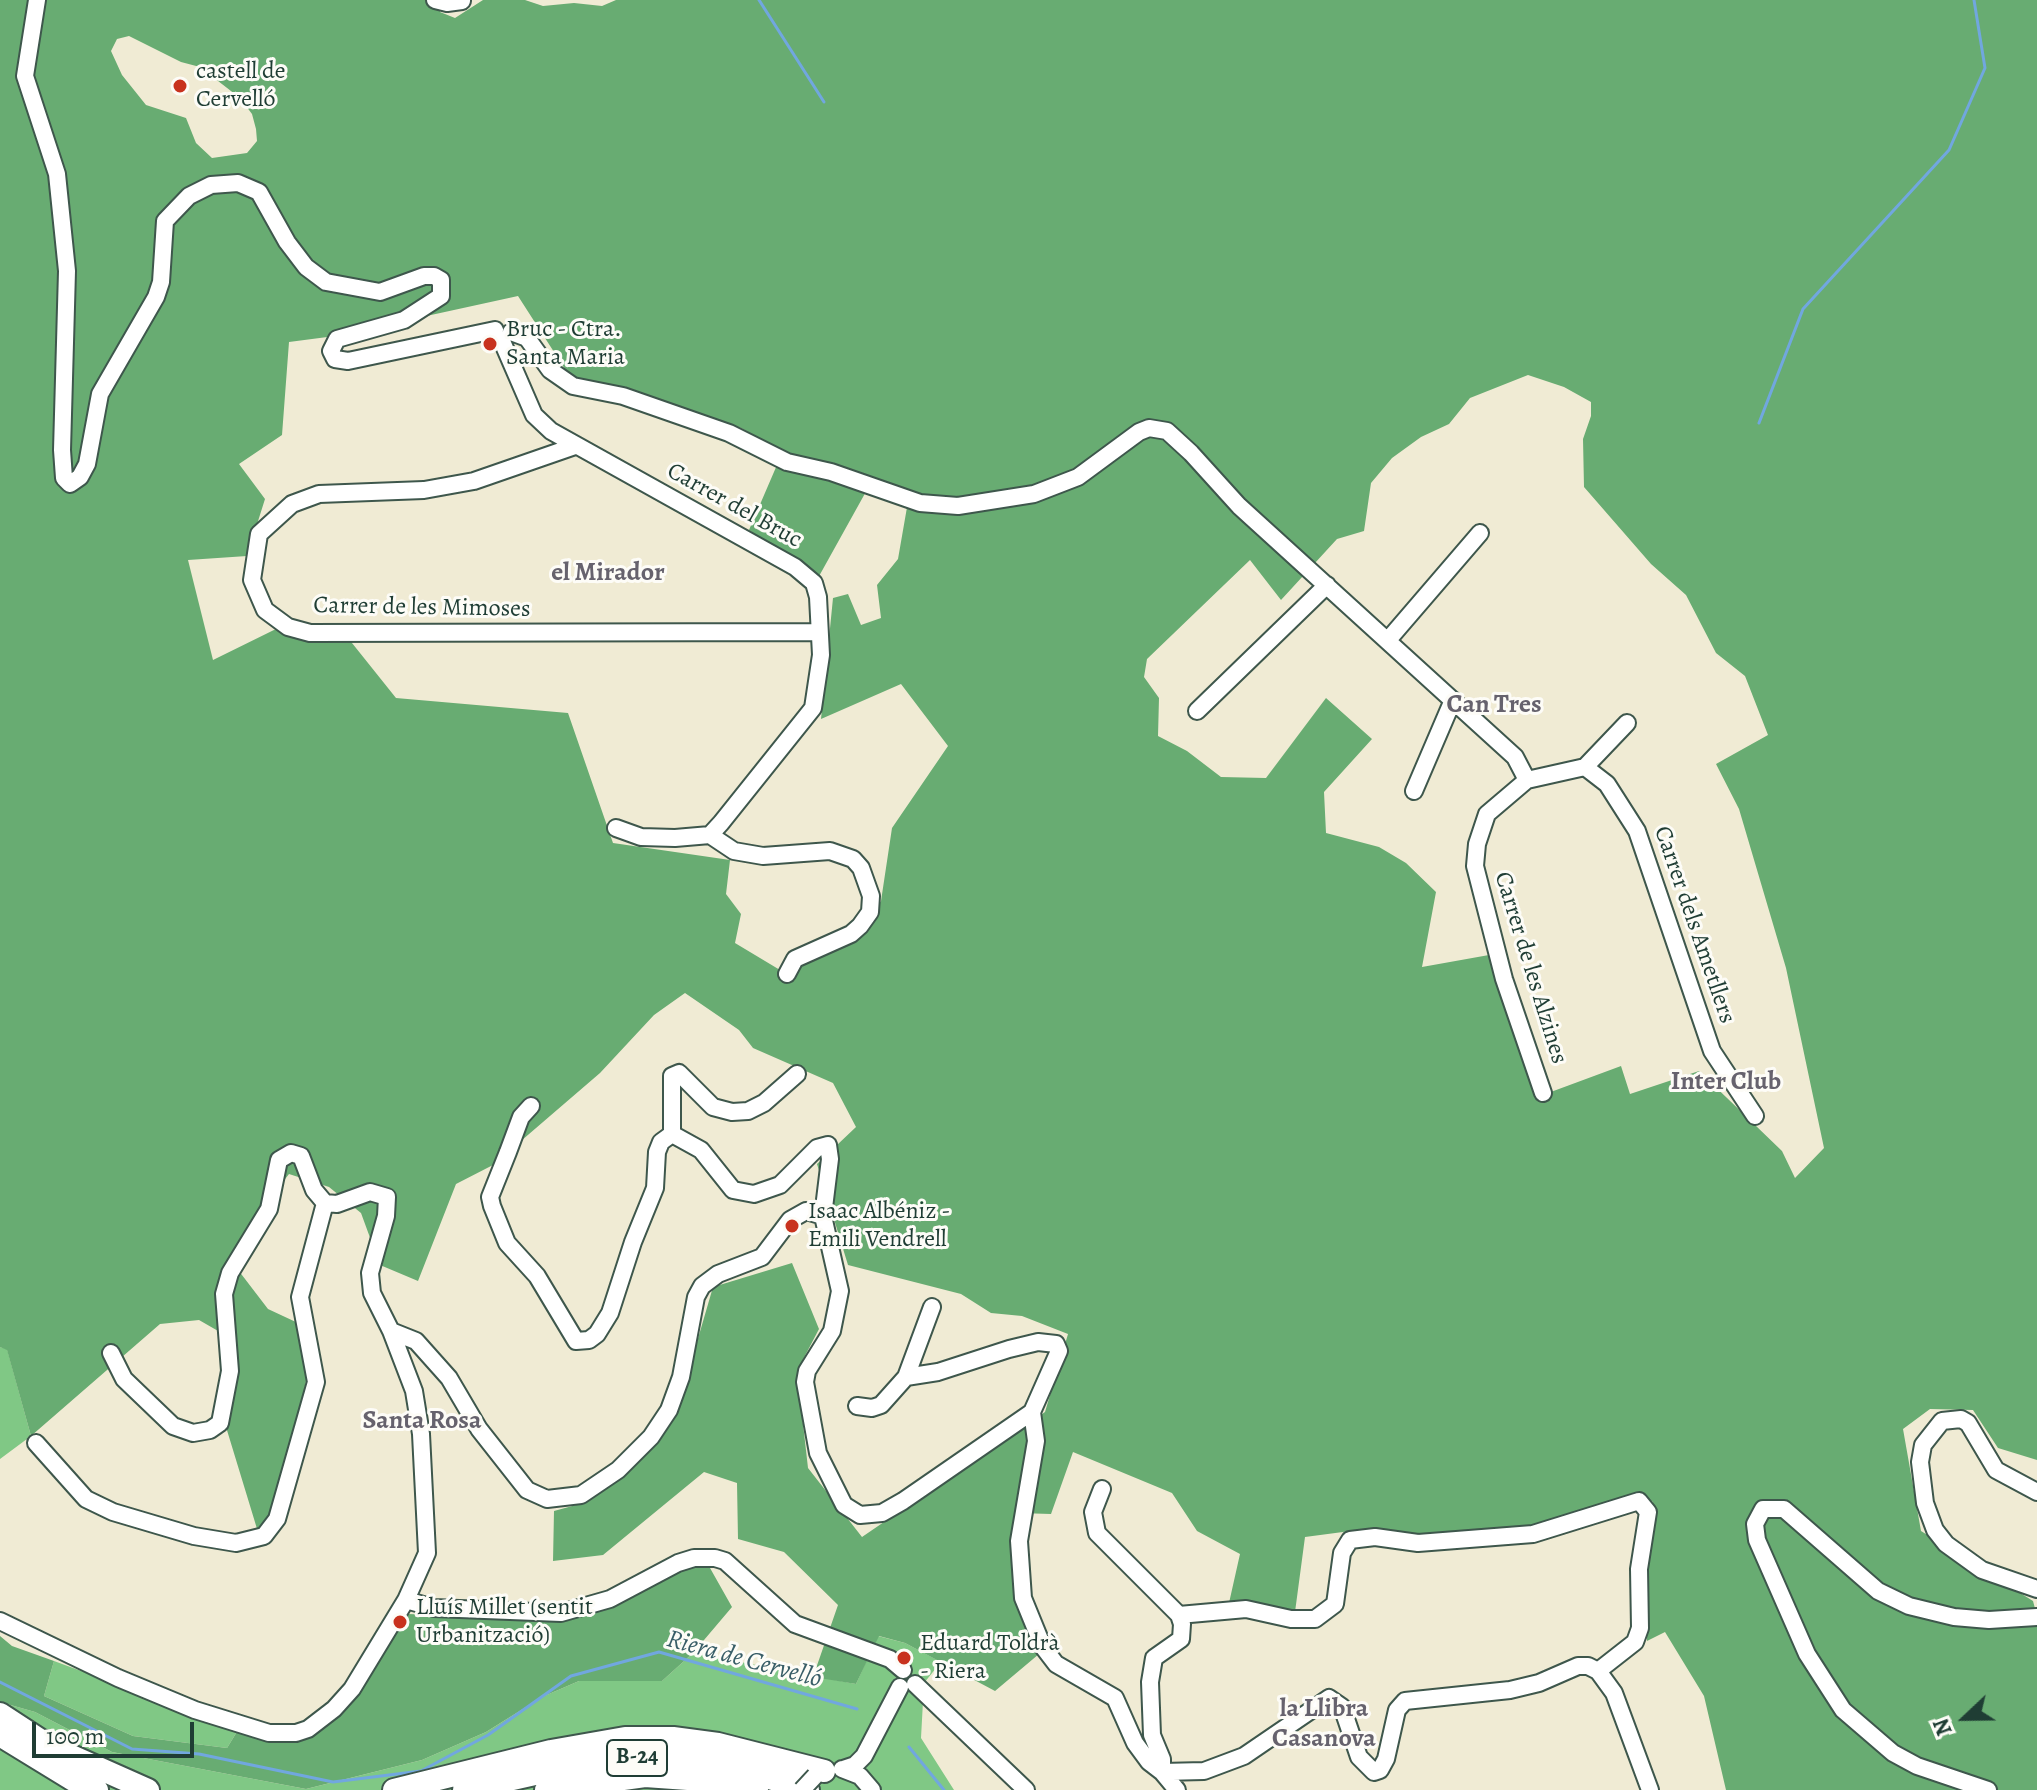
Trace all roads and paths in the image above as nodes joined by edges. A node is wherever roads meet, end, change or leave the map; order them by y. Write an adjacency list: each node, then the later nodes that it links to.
1 (37, 0): 4 (street)
2 (435, 0): 3 (street)
3 (462, 1)
4 (502, 334): 5 (street, Carrer del Bruc); 9 (street)
5 (534, 415): 6 (street, Carrer del Bruc); 7 (street)
6 (575, 446): 7 (street, Carrer de les Mimoses); 10 (street, Carrer del Bruc)
7 (539, 456): 10 (street, Carrer de les Mimoses)
8 (1480, 533): 11 (street)
9 (1327, 585): 11 (street); 13 (street)
10 (819, 632): 19 (street, Carrer del Bruc)
11 (1388, 640): 12 (street)
12 (1453, 700): 16 (street); 17 (street)
13 (1197, 711)
14 (1627, 723): 15 (street)
15 (1585, 767): 16 (street); 24 (street, Carrer dels Ametllers)
16 (1527, 780): 22 (street, Carrer de les Alzines)
17 (1414, 791)
18 (616, 828): 19 (street)
19 (710, 835): 20 (street)
20 (787, 974)
21 (797, 1074): 25 (street)
22 (1543, 1093)
23 (531, 1106): 25 (street)
24 (1755, 1116)
25 (672, 1134): 27 (street)
26 (325, 1203): 29 (street); 30 (street); 34 (street)
27 (823, 1216): 29 (street); 33 (street)
28 (932, 1307): 31 (street)
29 (391, 1331): 38 (street)
30 (111, 1353)
31 (906, 1377): 32 (street); 33 (street)
32 (857, 1406)
33 (1032, 1412): 47 (street)
34 (36, 1443)
35 (1102, 1489): 39 (street)
36 (2037, 1492): 37 (street)
37 (2037, 1589)
38 (406, 1600): 41 (street); 43 (street)
39 (1179, 1615): 42 (street); 47 (street)
40 (2037, 1617): 59 (street)
41 (0, 1621)
42 (1598, 1671): 47 (street); 58 (street)
43 (906, 1681): 46 (street); 56 (street)
44 (0, 1714): 51 (highway)
45 (0, 1735): 50 (highway)
46 (867, 1748): 48 (street); 49 (street)
47 (1162, 1772): 57 (street)
48 (818, 1779): 49 (street); 52 (highway); 53 (highway, B-24)
49 (869, 1786)
50 (97, 1790)
51 (148, 1790)
52 (394, 1790)
53 (464, 1790)
54 (546, 1790): 55 (highway, B-24)
55 (757, 1790)
56 (1026, 1790)
57 (1177, 1790)
58 (1650, 1790)
59 (1988, 1790)

